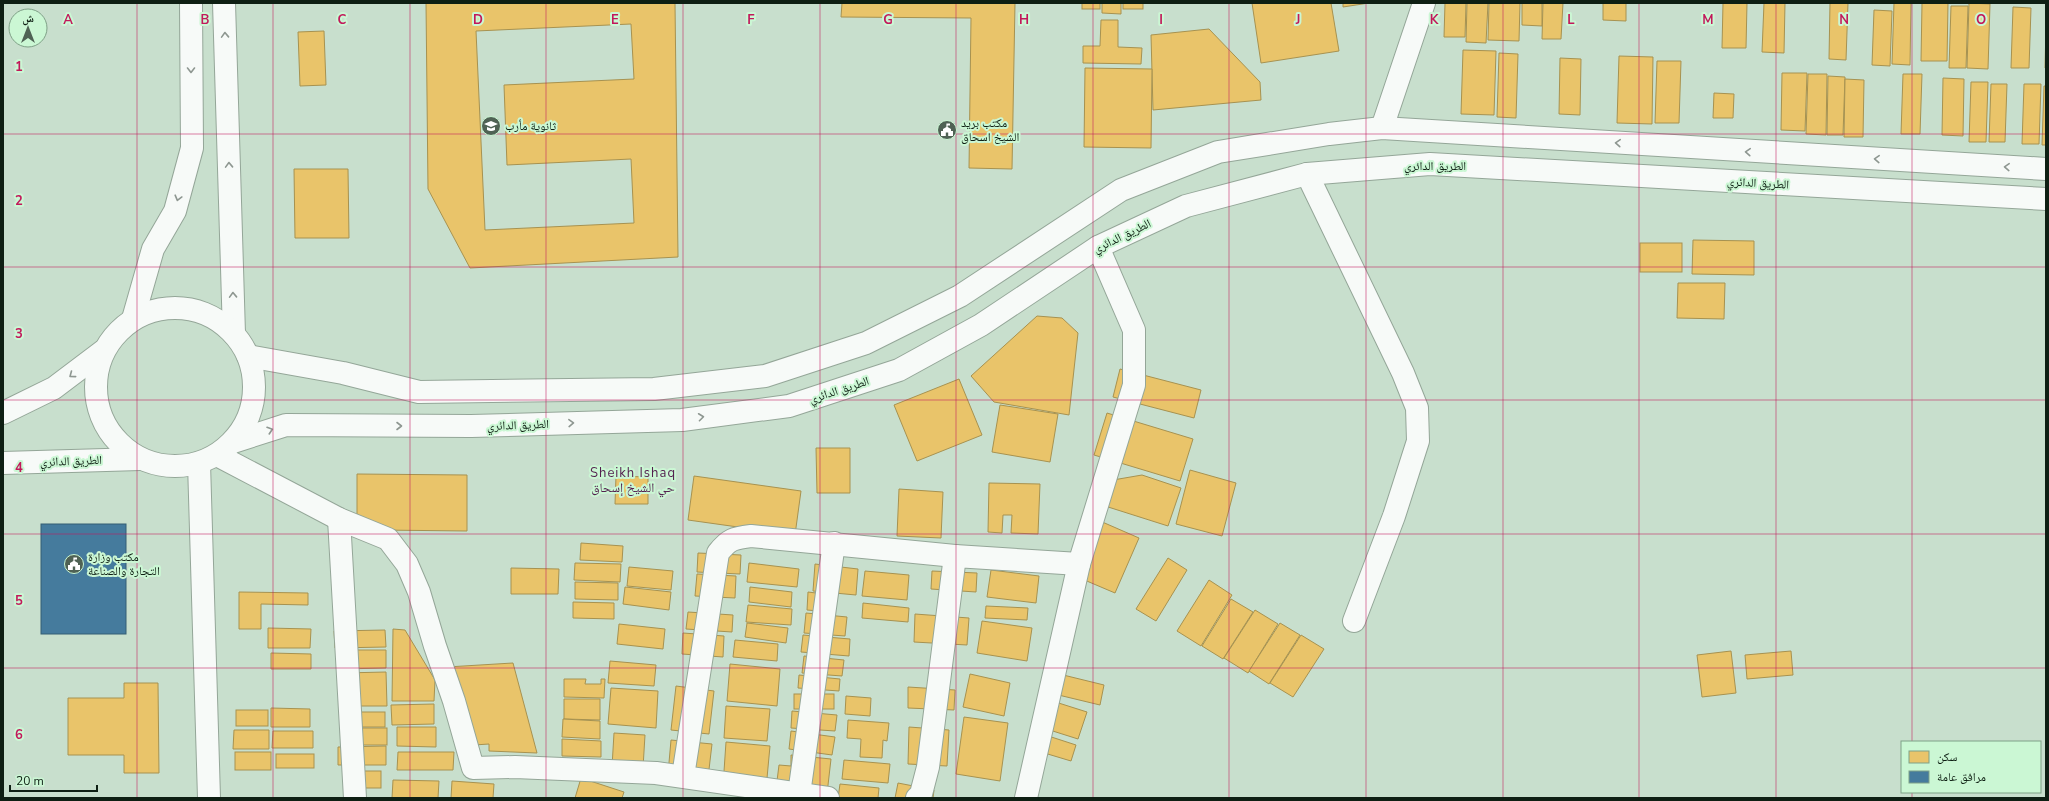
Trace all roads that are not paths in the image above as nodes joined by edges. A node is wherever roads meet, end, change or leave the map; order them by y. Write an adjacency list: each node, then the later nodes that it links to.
1 (191, 3): 9 (main road, one-way to 9)
2 (224, 3): 10 (main road, one-way to 2)
3 (1424, 3): 4 (main road)
4 (1382, 128): 5 (main road, one-way to 4); 12 (main road)
5 (2046, 169)
6 (1307, 174): 7 (main road, الطريق الدائري); 8 (main road, الطريق الدائري); 21 (main road)
7 (2046, 199)
8 (1098, 247): 14 (main road, الطريق الدائري, one-way to 8); 20 (main road)
9 (133, 319): 10 (main road); 11 (main road)
10 (234, 334): 12 (main road)
11 (104, 351): 13 (main road, one-way to 13); 15 (main road)
12 (248, 356): 14 (main road)
13 (3, 413)
14 (216, 453): 15 (main road, الطريق الدائري); 17 (main road); 25 (main road)
15 (140, 459): 16 (main road, الطريق الدائري)
16 (3, 463)
17 (339, 519): 22 (main road); 26 (main road)
18 (834, 543): 19 (main road); 22 (main road); 24 (main road)
19 (955, 556): 20 (main road); 28 (main road)
20 (1079, 564): 29 (main road)
21 (1354, 621)
22 (683, 776): 23 (main road)
23 (725, 791): 24 (main road)
24 (800, 794): 27 (main road)
25 (210, 798)
26 (355, 798)
27 (828, 798)
28 (917, 798)
29 (1026, 798)

